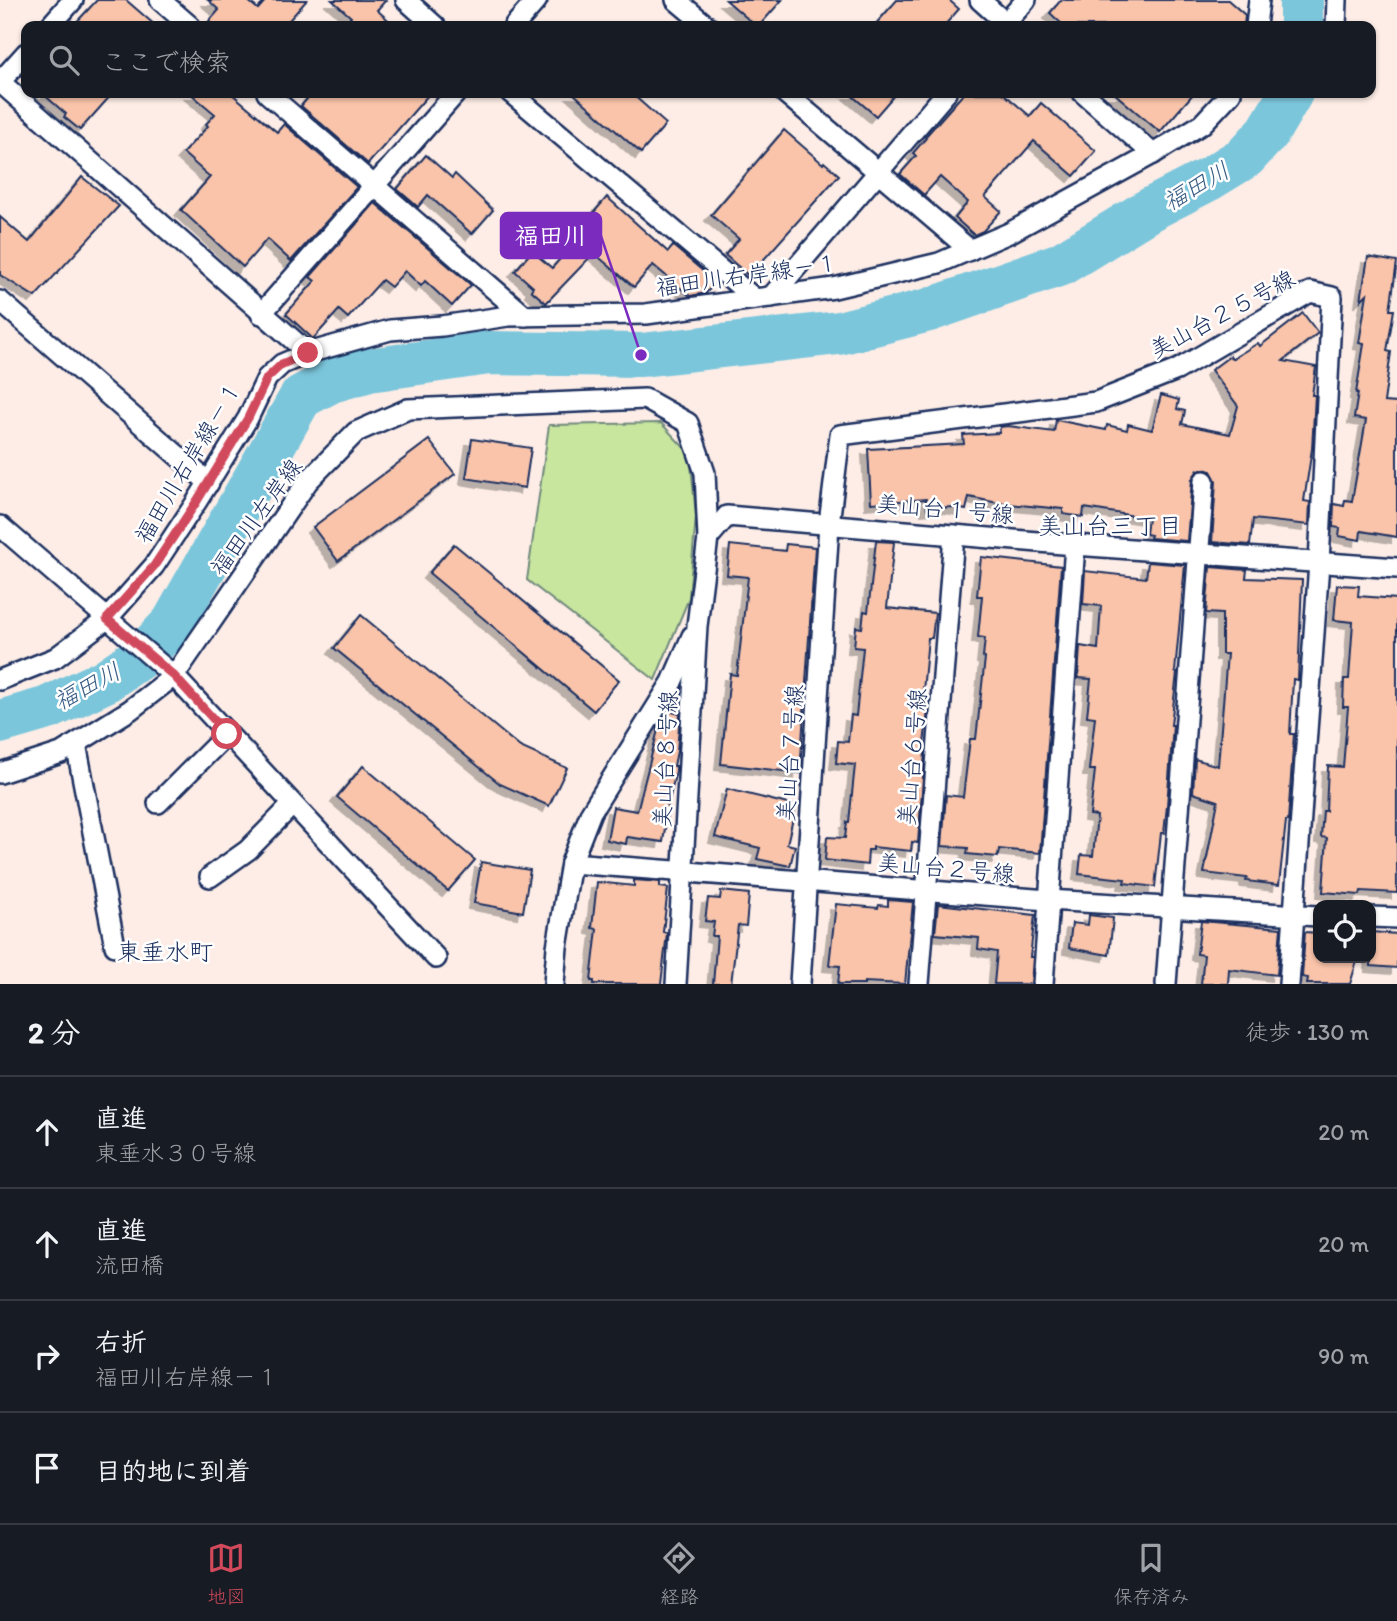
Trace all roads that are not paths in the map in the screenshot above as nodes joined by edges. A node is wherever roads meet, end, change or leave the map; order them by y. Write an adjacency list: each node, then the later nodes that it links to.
1 (73, 0): 11 (street)
2 (160, 0): 12 (street)
3 (406, 0): 13 (street)
4 (537, 0): 14 (street)
5 (676, 0): 15 (street)
6 (980, 0): 16 (street)
7 (1026, 0): 17 (street)
8 (1241, 0): 10 (street)
9 (1337, 0): 18 (street)
10 (1257, 13)
11 (54, 21)
12 (184, 21)
13 (429, 21)
14 (518, 21)
15 (701, 21)
16 (1002, 21)
17 (1009, 21)
18 (1336, 21)
19 (21, 58): 20 (street)
20 (0, 82): 34 (street)
21 (273, 98): 30 (street)
22 (452, 98): 30 (street)
23 (517, 98): 32 (street)
24 (791, 98): 29 (street)
25 (942, 98): 29 (street)
26 (1089, 98): 28 (street)
27 (1226, 98): 28 (street, 福田川右岸線－１)
28 (1153, 155): 31 (street, 福田川右岸線－１)
29 (878, 172): 31 (street); 32 (street)
30 (374, 186): 34 (street); 35 (street)
31 (970, 250): 32 (street, 福田川右岸線－１)
32 (763, 298): 35 (street, 福田川右岸線－１)
33 (0, 301): 38 (street)
34 (261, 314): 36 (street)
35 (525, 316): 36 (street, 福田川右岸線－１)
36 (308, 353): 38 (street, 福田川右岸線－１)
37 (1204, 481): 44 (street)
38 (209, 482): 47 (street, 福田川右岸線－１)
39 (829, 524): 41 (street, 美山台１号線); 42 (street, 美山台１号線); 45 (street, 美山台２５号線); 59 (street, 美山台７号線)
40 (0, 526): 47 (street)
41 (954, 535): 43 (street, 美山台１号線); 60 (street, 美山台６号線)
42 (708, 538): 48 (street, 美山台８号線); 49 (street, 福田川左岸線)
43 (1075, 545): 44 (street, 美山台１号線); 61 (street)
44 (1198, 554): 45 (street, 美山台１号線); 62 (street)
45 (1319, 563): 46 (street, 美山台１号線); 63 (street)
46 (1397, 568)
47 (107, 619): 49 (street); 50 (street, 福田川右岸線－１)
48 (697, 626): 56 (street); 57 (street, 美山台８号線)
49 (174, 676): 51 (street); 52 (street, 福田川左岸線)
50 (0, 680)
51 (227, 734): 54 (street); 55 (street)
52 (76, 744): 53 (street, 福田川左岸線); 67 (street)
53 (0, 773)
54 (158, 803)
55 (292, 805): 58 (street); 68 (street)
56 (571, 863): 57 (street, 美山台２号線); 69 (street)
57 (684, 872): 59 (street, 美山台２号線); 70 (street, 美山台８号線)
58 (210, 877)
59 (807, 881): 60 (street, 美山台２号線); 71 (street, 美山台７号線)
60 (925, 891): 61 (street, 美山台２号線); 72 (street, 美山台６号線)
61 (1048, 900): 62 (street, 美山台２号線); 73 (street)
62 (1171, 908): 63 (street, 美山台２号線); 74 (street)
63 (1294, 916): 64 (street, 美山台２号線); 75 (street)
64 (1313, 916)
65 (1376, 917): 66 (street)
66 (1397, 918)
67 (115, 946)
68 (436, 958)
69 (554, 984)
70 (676, 984)
71 (800, 984)
72 (919, 984)
73 (1043, 984)
74 (1166, 984)
75 (1289, 984)

